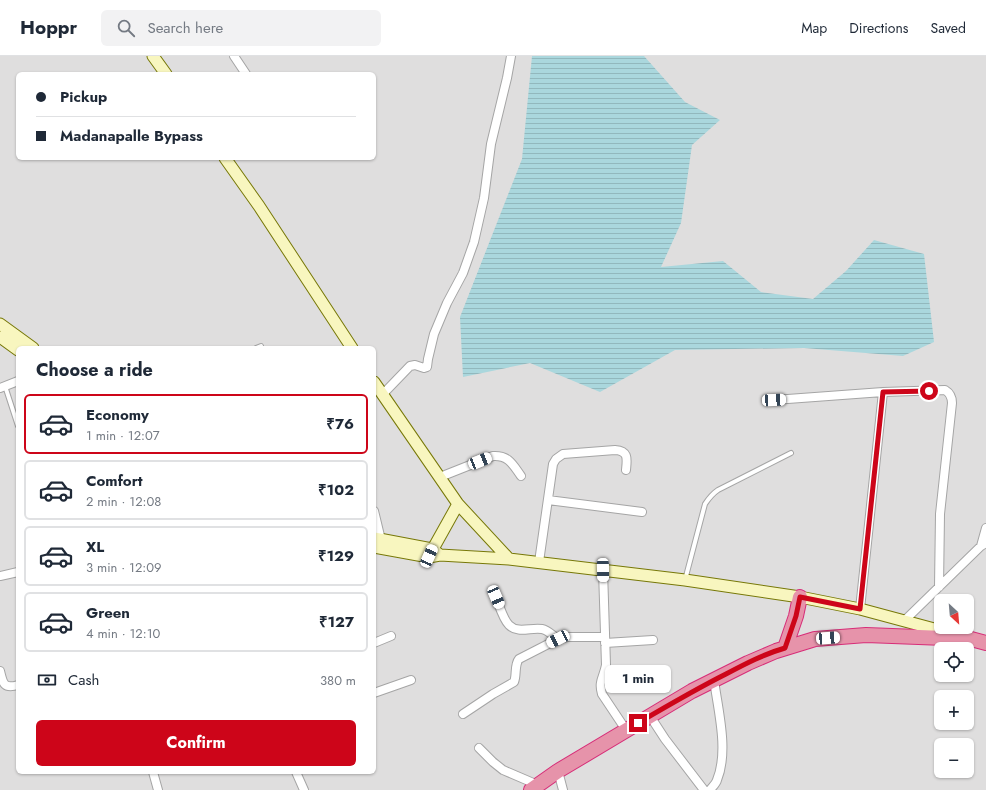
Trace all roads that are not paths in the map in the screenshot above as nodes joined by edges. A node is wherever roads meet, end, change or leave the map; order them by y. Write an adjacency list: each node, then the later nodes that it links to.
1 (153, 56): 4 (main road)
2 (234, 56): 5 (street)
3 (511, 56): 16 (street)
4 (165, 72)
5 (245, 72)
6 (226, 160): 10 (main road)
7 (0, 324): 9 (main road)
8 (0, 337): 11 (main road)
9 (30, 346)
10 (351, 346)
11 (16, 349)
12 (16, 382): 14 (street)
13 (376, 385): 16 (main road)
14 (2, 387): 18 (lane)
15 (883, 392): 17 (street); 36 (street); 39 (street)
16 (382, 395): 22 (main road)
17 (774, 400)
18 (16, 421)
19 (791, 453): 35 (lane)
20 (626, 470): 23 (street)
21 (521, 476): 22 (street)
22 (440, 477): 24 (main road)
23 (548, 500): 25 (street); 31 (street)
24 (458, 504): 29 (main road); 30 (main road)
25 (642, 512)
26 (986, 528): 28 (street)
27 (376, 542): 29 (main road)
28 (984, 545): 36 (street)
29 (434, 553): 30 (main road)
30 (509, 559): 31 (main road)
31 (539, 562): 32 (main road)
32 (603, 570): 35 (main road); 44 (street)
33 (16, 572): 34 (street)
34 (0, 576)
35 (685, 580): 38 (main road)
36 (939, 587): 40 (street)
37 (496, 597): 42 (street)
38 (800, 597): 39 (main road); 48 (highway)
39 (860, 609): 40 (main road)
40 (904, 621): 43 (main road)
41 (391, 636): 46 (street)
42 (558, 639): 44 (street); 54 (street)
43 (971, 639): 47 (highway); 48 (highway)
44 (605, 640): 45 (street); 56 (street)
45 (652, 640)
46 (376, 642)
47 (986, 642)
48 (785, 648): 51 (highway)
49 (0, 671): 52 (street)
50 (411, 680): 53 (street)
51 (714, 680): 55 (highway); 66 (street)
52 (16, 686)
53 (376, 692)
54 (463, 714)
55 (650, 716): 56 (highway); 65 (street)
56 (626, 730): 58 (highway)
57 (479, 748): 61 (street)
58 (558, 771): 61 (highway); 64 (street)
59 (154, 774): 63 (street)
60 (297, 774): 62 (street)
61 (535, 788)
62 (302, 789)
63 (158, 790)
64 (563, 790)
65 (704, 790)
66 (710, 790)

